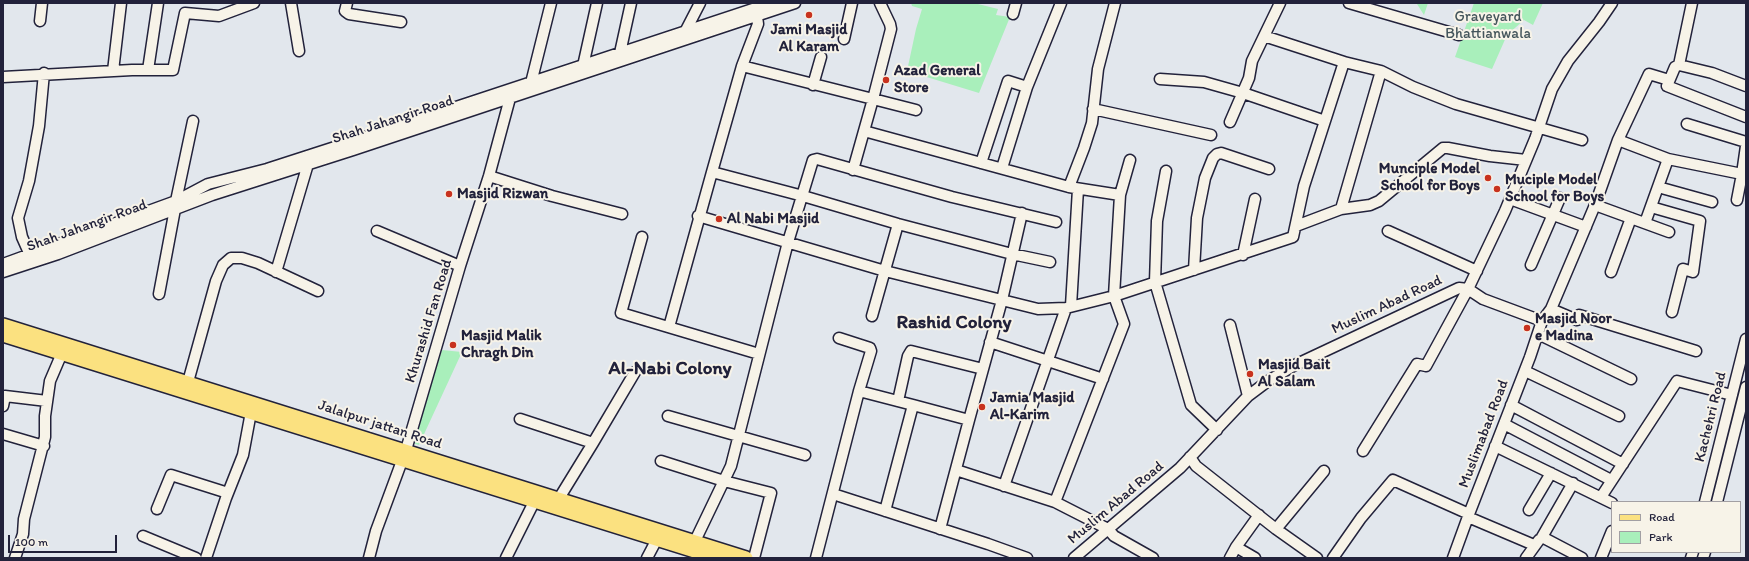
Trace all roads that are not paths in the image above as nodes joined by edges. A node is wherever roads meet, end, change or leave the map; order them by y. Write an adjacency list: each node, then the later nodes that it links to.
1 (42, 3): 24 (street)
2 (121, 3): 38 (street)
3 (158, 3): 37 (street)
4 (254, 3): 37 (street)
5 (291, 3): 30 (street)
6 (347, 3): 25 (street)
7 (551, 3): 44 (street)
8 (598, 3): 35 (street)
9 (631, 3): 31 (street)
10 (700, 3): 26 (street)
11 (771, 3): 26 (street)
12 (795, 3): 23 (street)
13 (852, 3): 29 (street)
14 (880, 3): 50 (street)
15 (1016, 3): 22 (street)
16 (1061, 3): 47 (street)
17 (1115, 3): 51 (street)
18 (1280, 3): 28 (street)
19 (1349, 3): 27 (street)
20 (1612, 3): 58 (street)
21 (1692, 3): 34 (street)
22 (1013, 14)
23 (758, 16): 36 (street); 49 (street)
24 (40, 21)
25 (401, 22)
26 (684, 32): 31 (street)
27 (1459, 35)
28 (1264, 36): 33 (street); 48 (street)
29 (844, 39)
30 (299, 51)
31 (620, 53): 35 (street)
32 (821, 57): 46 (street)
33 (1344, 62): 39 (street); 55 (street)
34 (1679, 65): 43 (street); 45 (street)
35 (583, 66): 44 (street)
36 (742, 66): 46 (street); 74 (street)
37 (148, 70): 38 (street)
38 (113, 71): 40 (street)
39 (1381, 71): 58 (street); 89 (street)
40 (44, 73): 41 (street); 106 (street)
41 (3, 77)
42 (1160, 79): 48 (street)
43 (1669, 80): 53 (street); 62 (street, Muslimabad Road)
44 (531, 83): 49 (street)
45 (1746, 84)
46 (813, 85): 50 (street)
47 (1027, 87): 69 (street); 70 (street)
48 (1243, 93): 55 (street); 56 (street)
49 (508, 94): 66 (street); 76 (street, Khurashid Fan Road)
50 (873, 99): 52 (street); 59 (street)
51 (1093, 109): 60 (street); 78 (street)
52 (916, 110)
53 (1746, 117)
54 (193, 121): 86 (street)
55 (1325, 121): 98 (street)
56 (1230, 122)
57 (1687, 124): 63 (street)
58 (1538, 127): 61 (street); 68 (street)
59 (864, 131): 69 (street); 72 (street)
60 (1211, 135)
61 (1582, 140)
62 (1618, 140): 65 (street); 87 (street, Muslimabad Road)
63 (1746, 142)
64 (1746, 146): 75 (street)
65 (1668, 159): 75 (street); 77 (street)
66 (307, 160): 86 (street); 116 (street)
67 (1130, 160): 79 (street)
68 (1526, 160): 83 (street); 89 (street)
69 (981, 162): 70 (street)
70 (1002, 168): 78 (street)
71 (1269, 169): 112 (street)
72 (852, 170): 80 (street); 90 (street)
73 (1166, 171): 118 (street)
74 (712, 172): 80 (street); 93 (street)
75 (1742, 174): 84 (street)
76 (489, 176): 91 (street); 111 (street, Khurashid Fan Road)
77 (1658, 187): 85 (street); 88 (street)
78 (1073, 188): 79 (street); 124 (street)
79 (1120, 195): 122 (street)
80 (802, 196): 97 (street); 104 (street)
81 (1560, 198): 92 (street)
82 (1255, 199): 107 (street)
83 (1510, 199): 92 (street); 114 (street)
84 (1736, 200)
85 (1712, 202)
86 (176, 205): 106 (street); 115 (street, Shah Jahangir Road); 121 (street)
87 (1595, 205): 94 (street); 99 (street, Muslimabad Road)
88 (1651, 207): 96 (street); 126 (street)
89 (1341, 209): 98 (street)
90 (1022, 213): 95 (street); 105 (street)
91 (622, 214)
92 (1552, 214): 99 (street); 110 (street)
93 (698, 216): 104 (street); 131 (street)
94 (1631, 218): 96 (street); 117 (street)
95 (1056, 222)
96 (1645, 223): 102 (street)
97 (898, 224): 105 (street); 113 (street)
98 (1296, 226): 107 (street)
99 (1586, 227): 125 (street, Muslimabad Road)
100 (377, 231): 111 (street)
101 (1388, 231): 114 (street)
102 (1669, 232)
103 (642, 237): 131 (street)
104 (788, 242): 113 (street); 139 (street)
105 (1012, 254): 108 (street); 123 (street)
106 (30, 255): 109 (street)
107 (1243, 255): 112 (street)
108 (1050, 262)
109 (3, 264)
110 (1531, 265)
111 (460, 266): 173 (street, Khurashid Fan Road)
112 (1194, 270): 118 (street)
113 (885, 271): 123 (street); 127 (street)
114 (1477, 271): 119 (street)
115 (3, 272)
116 (276, 272): 120 (street); 147 (street)
117 (1611, 272)
118 (1155, 282): 122 (street); 166 (street)
119 (1468, 289): 128 (street); 151 (street, Muslim Abad Road); 172 (street)
120 (318, 291)
121 (159, 294)
122 (1114, 296): 124 (street); 145 (street)
123 (1002, 300): 124 (street); 136 (street)
124 (1069, 307): 140 (street)
125 (1551, 309): 128 (street, Muslimabad Road); 137 (street)
126 (1672, 312)
127 (872, 316)
128 (1542, 321): 132 (street, Muslimabad Road)
129 (3, 324): 142 (main road, Jalalpur jattan Road)
130 (1230, 325): 151 (street)
131 (669, 327): 139 (street)
132 (1538, 334): 143 (street, Muslimabad Road); 146 (street)
133 (3, 335): 138 (main road, Jalalpur jattan Road)
134 (839, 338): 149 (street)
135 (1746, 339): 150 (street, Kachehri Road)
136 (990, 342): 140 (street); 141 (street)
137 (1696, 351)
138 (62, 353): 142 (main road, Jalalpur jattan Road); 152 (street)
139 (759, 354): 168 (street)
140 (1048, 360): 145 (street); 185 (street)
141 (983, 369): 153 (street); 164 (street)
142 (135, 370): 147 (main road, Jalalpur jattan Road); 158 (main road, Jalalpur jattan Road)
143 (1525, 371): 156 (street, Muslimabad Road); 161 (street)
144 (635, 372): 169 (street)
145 (1103, 378): 193 (street)
146 (1631, 380)
147 (188, 382): 173 (main road, Jalalpur jattan Road)
148 (1746, 387): 154 (street, Kachehri Road)
149 (859, 391): 153 (street); 187 (street)
150 (1732, 395): 159 (street, Kachehri Road); 177 (street)
151 (1248, 396): 166 (street, Muslim Abad Road)
152 (47, 401): 157 (street); 170 (street)
153 (898, 401): 155 (street)
154 (1744, 404): 162 (street, Kachehri Road)
155 (913, 405): 164 (street); 197 (street)
156 (1511, 405): 165 (street, Muslimabad Road); 177 (street)
157 (3, 406)
158 (251, 412): 173 (main road, Jalalpur jattan Road); 186 (street)
159 (1727, 415): 162 (street); 190 (street, Kachehri Road)
160 (668, 416): 168 (street)
161 (1618, 416)
162 (1738, 417): 191 (street, Kachehri Road)
163 (520, 419): 169 (street)
164 (969, 420): 178 (street)
165 (1504, 424): 171 (street, Muslimabad Road); 182 (street)
166 (1217, 430): 175 (street, Muslim Abad Road)
167 (3, 434): 170 (street)
168 (738, 437): 174 (street); 183 (street)
169 (594, 443): 189 (street)
170 (44, 446): 212 (street)
171 (1495, 446): 180 (street); 199 (street, Muslimabad Road)
172 (1363, 451)
173 (404, 455): 181 (main road, Jalalpur jattan Road); 215 (street, Khurashid Fan Road)
174 (805, 455)
175 (1190, 458): 198 (street); 201 (street, Muslim Abad Road)
176 (661, 461): 183 (street)
177 (1623, 464): 182 (street)
178 (956, 470): 185 (street); 200 (street)
179 (1324, 471): 202 (street)
180 (1551, 473): 184 (street); 196 (street)
181 (468, 476): 189 (main road, Jalalpur jattan Road); 192 (main road, Jalalpur jattan Road)
182 (1611, 480): 188 (street)
183 (724, 481): 207 (street); 218 (street)
184 (1572, 483): 188 (street); 205 (street)
185 (1004, 486): 193 (street)
186 (228, 493): 195 (street); 214 (street)
187 (833, 494): 197 (street); 219 (street)
188 (1601, 497): 194 (street)
189 (558, 500): 206 (main road, Jalalpur jattan Road)
190 (1706, 501)
191 (1718, 501)
192 (534, 502): 206 (main road, Jalalpur jattan Road); 210 (street)
193 (1055, 502): 201 (street)
194 (1611, 502)
195 (157, 509)
196 (1529, 510)
197 (885, 511): 200 (street)
198 (1259, 515): 202 (street); 209 (street)
199 (1468, 516): 208 (street); 226 (street); 227 (street, Muslimabad Road)
200 (940, 529): 220 (street)
201 (1108, 529): 221 (street, Muslim Abad Road); 222 (street)
202 (1276, 529): 225 (street)
203 (1611, 533): 230 (street)
204 (143, 536): 213 (street)
205 (1542, 537): 208 (street); 229 (street)
206 (667, 539): 207 (main road, Jalalpur jattan Road); 211 (main road, Jalalpur jattan Road); 216 (street)
207 (695, 541): 217 (main road, Jalalpur jattan Road)
208 (1534, 545): 228 (street)
209 (1236, 546): 223 (street); 224 (street)
210 (509, 557)
211 (711, 557)
212 (15, 558)
213 (196, 558)
214 (206, 558)
215 (369, 558)
216 (647, 558)
217 (746, 558)
218 (754, 558)
219 (816, 558)
220 (1027, 558)
221 (1074, 558)
222 (1153, 558)
223 (1230, 558)
224 (1255, 558)
225 (1317, 558)
226 (1333, 558)
227 (1453, 558)
228 (1526, 558)
229 (1582, 558)
230 (1601, 558)

